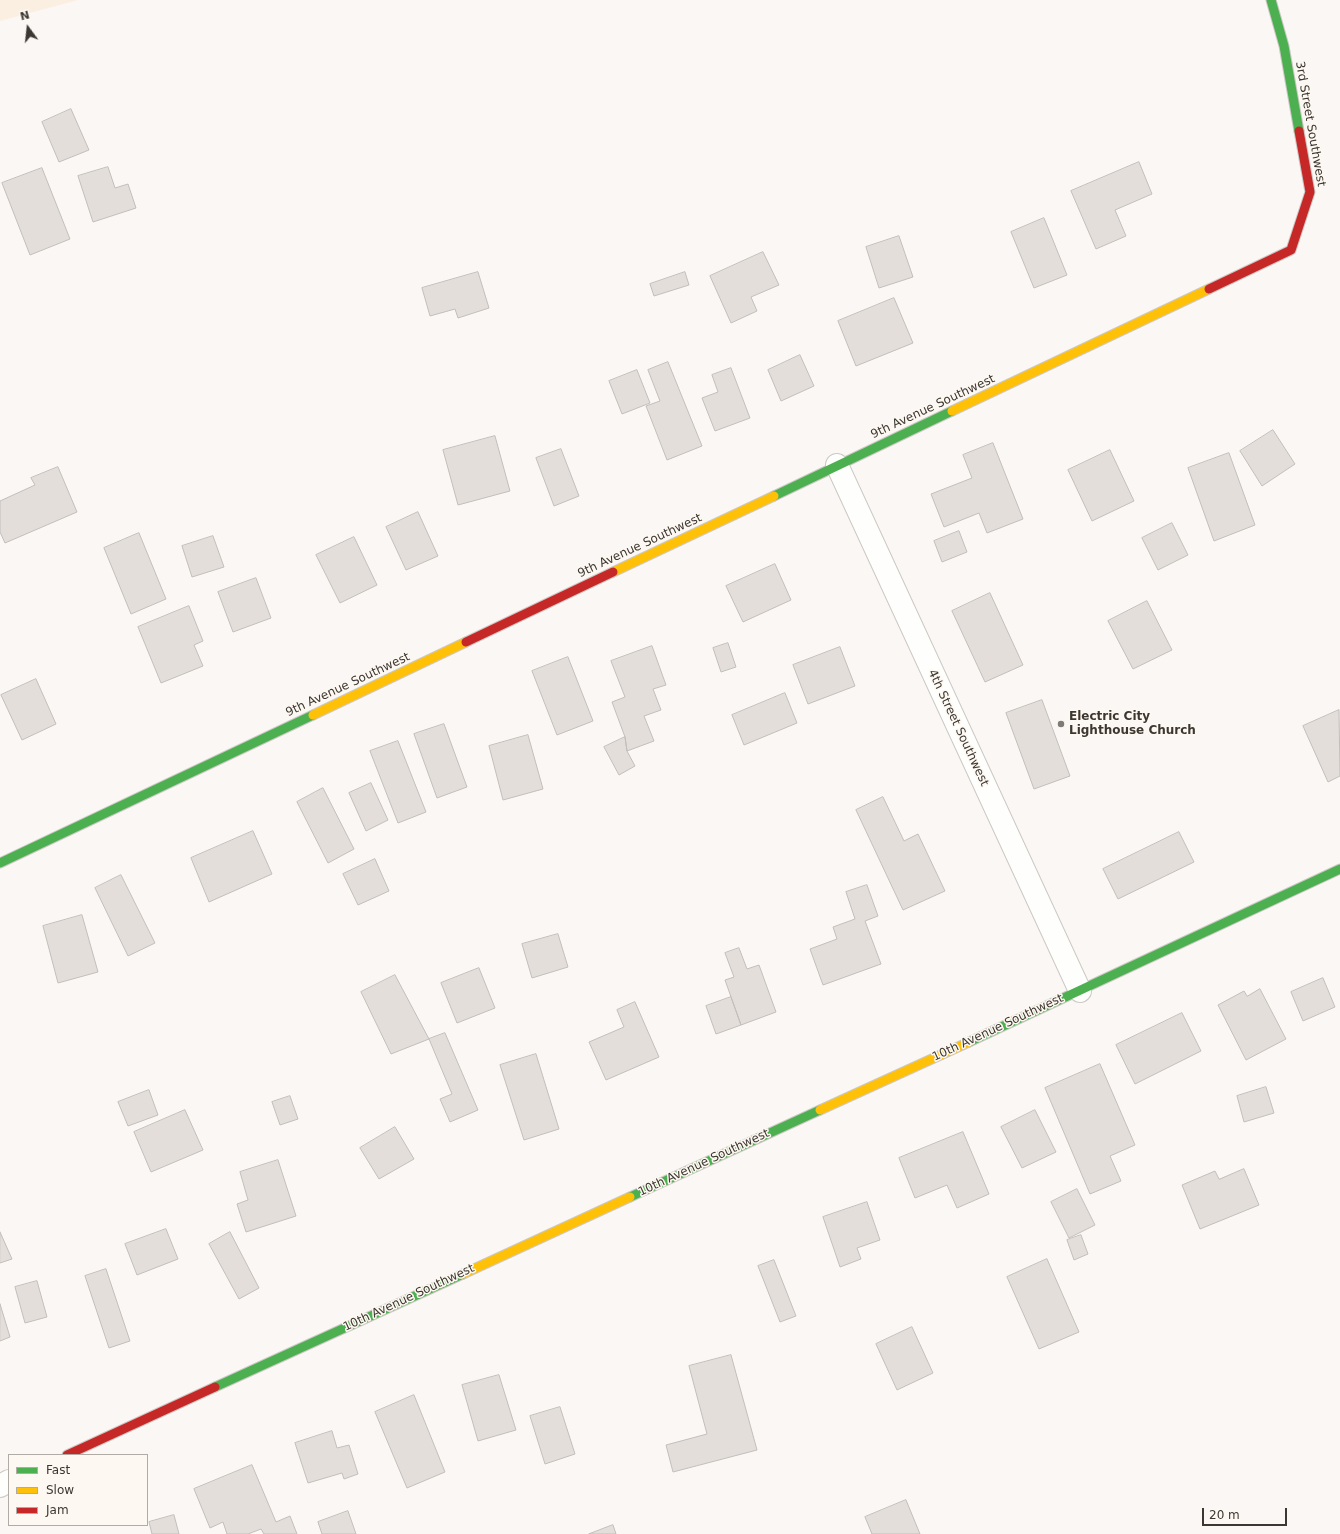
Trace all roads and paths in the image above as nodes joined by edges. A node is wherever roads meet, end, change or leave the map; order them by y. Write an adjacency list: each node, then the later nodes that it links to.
1 (1271, 0): 2 (street, 3rd Street Southwest)
2 (1292, 250): 3 (street, 9th Avenue Southwest)
3 (837, 466): 4 (street, 9th Avenue Southwest); 6 (street, 4th Street Southwest)
4 (0, 863)
5 (1340, 869): 6 (street, 10th Avenue Southwest)
6 (1080, 991): 7 (street, 10th Avenue Southwest)
7 (69, 1454)

